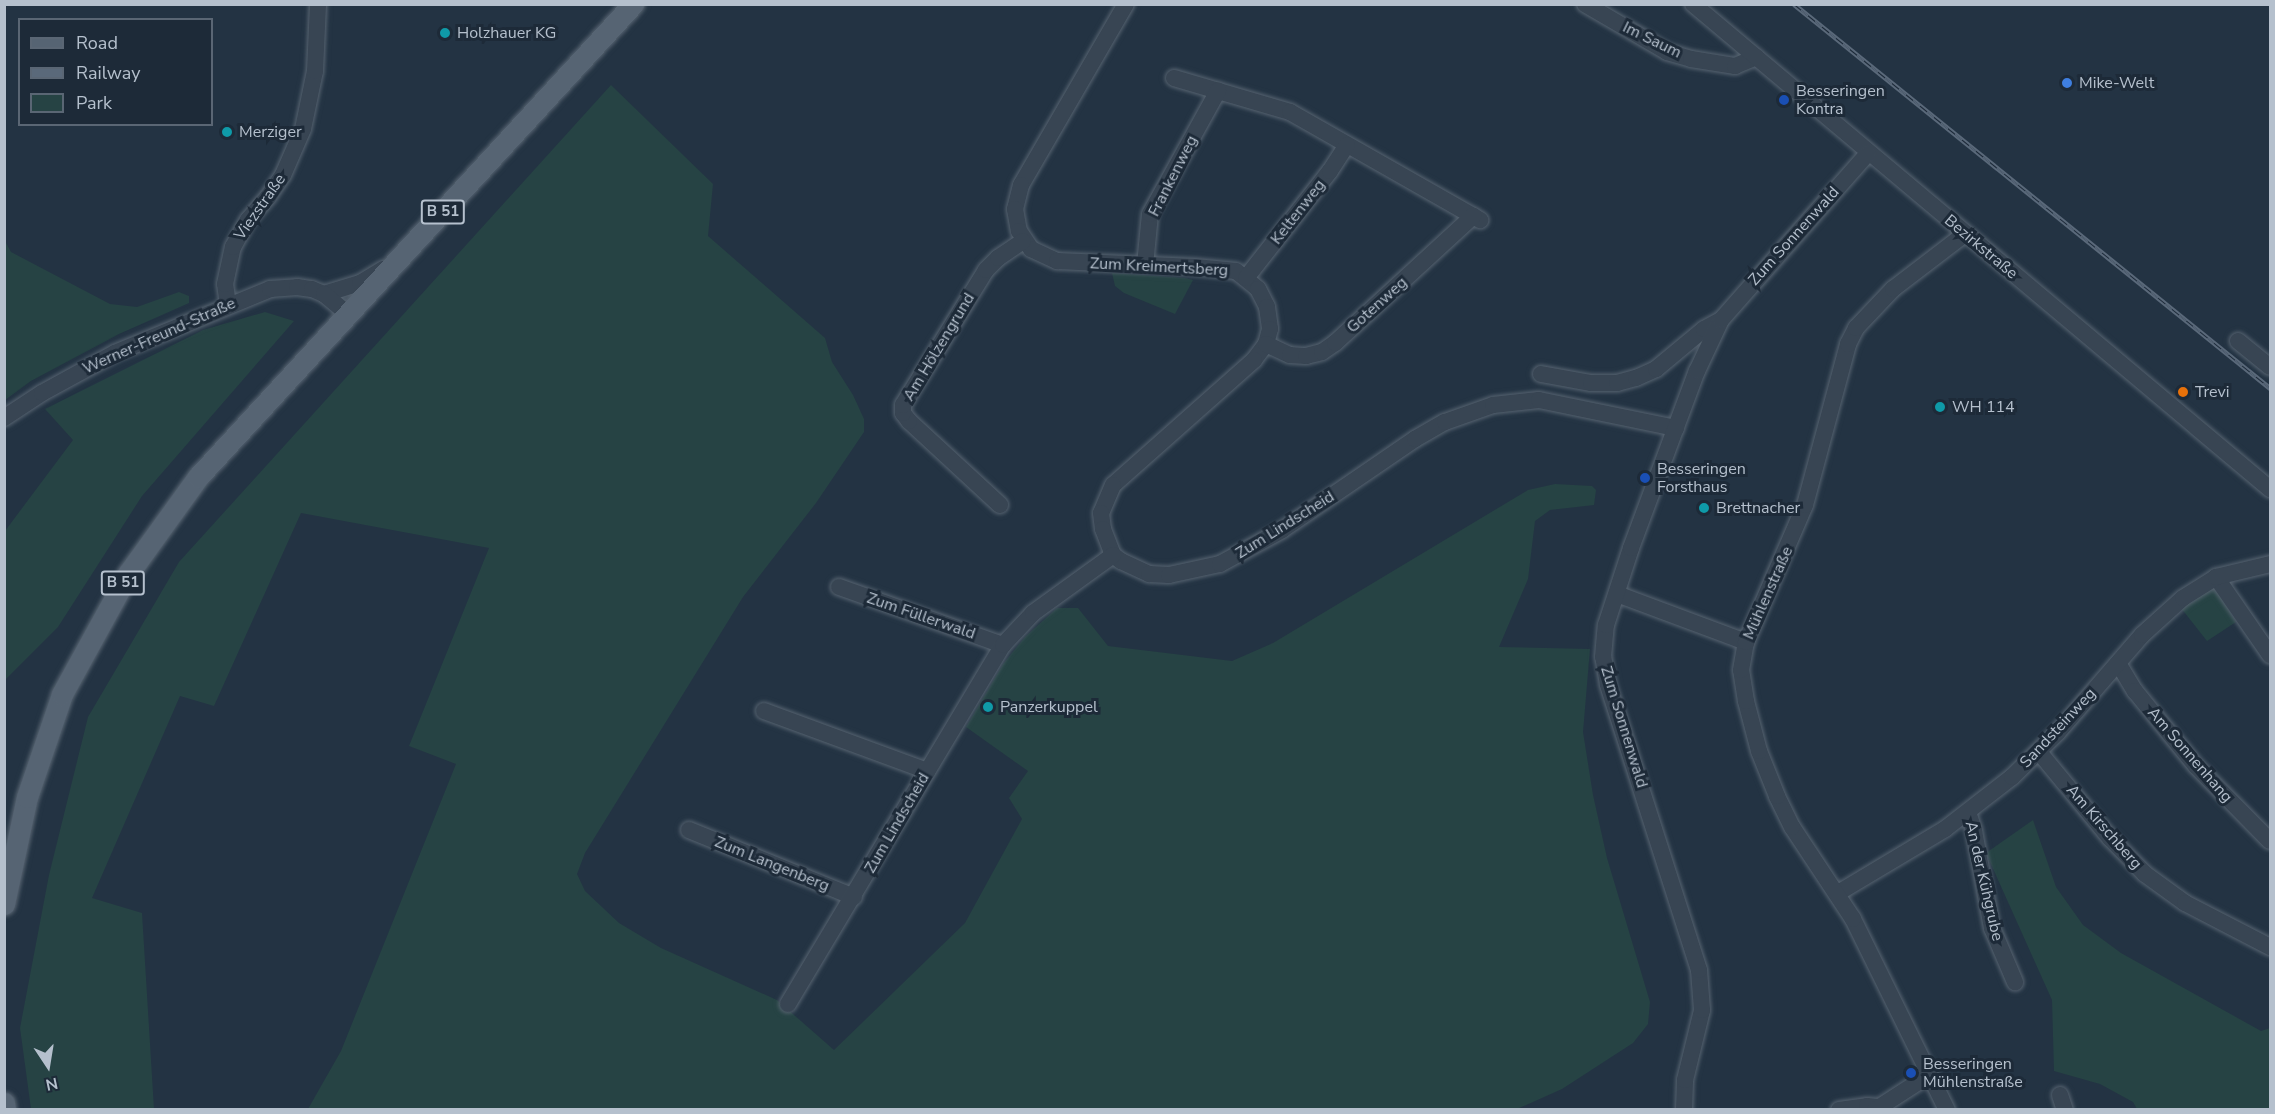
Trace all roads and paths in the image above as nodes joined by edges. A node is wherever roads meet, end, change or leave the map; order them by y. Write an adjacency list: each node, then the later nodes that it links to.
1 (318, 4): 17 (street, Viezstraße)
2 (633, 4): 13 (main road, B 51)
3 (1126, 4): 12 (street)
4 (1585, 4): 6 (street, Im Saum)
5 (1694, 4): 6 (street, Bezirkstraße)
6 (1756, 57): 10 (street, Bezirkstraße)
7 (1174, 78): 8 (street)
8 (1218, 91): 9 (street); 14 (street, Frankenweg)
9 (1347, 144): 15 (street, Keltenweg); 21 (street, Gotenweg)
10 (1868, 153): 11 (street, Bezirkstraße); 19 (street, Zum Sonnenwald)
11 (1965, 234): 26 (street, Bezirkstraße); 33 (street, Mühlenstraße)
12 (1023, 241): 14 (street, Zum Kreimertsberg); 27 (street, Am Hölzengrund)
13 (408, 249): 16 (street, Werner-Freund-Straße); 18 (main road, B 51)
14 (1145, 265): 15 (street, Zum Kreimertsberg)
15 (1246, 278): 21 (street, Zum Kreimertsberg)
16 (324, 294): 17 (street, Werner-Freund-Straße); 18 (street, Werner-Freund-Straße)
17 (228, 305): 24 (street, Werner-Freund-Straße)
18 (348, 314): 45 (main road, B 51)
19 (1721, 320): 23 (street, Zum Sonnenwald); 25 (street, Zum Sonnenwald)
20 (2238, 341): 22 (street)
21 (1266, 344): 28 (street)
22 (2271, 367)
23 (1541, 374)
24 (4, 418)
25 (1676, 428): 28 (street, Zum Lindscheid); 32 (street, Zum Sonnenwald)
26 (2271, 489)
27 (1000, 505)
28 (1113, 555): 34 (street, Zum Lindscheid)
29 (2271, 564): 30 (street, Sandsteinweg)
30 (2216, 577): 35 (street); 36 (street, Sandsteinweg)
31 (839, 587): 34 (street, Zum Füllerwald)
32 (1617, 594): 33 (street); 53 (street, Zum Sonnenwald)
33 (1746, 642): 43 (street, Mühlenstraße)
34 (1003, 645): 39 (street, Zum Lindscheid)
35 (2271, 655)
36 (2118, 663): 38 (street, Sandsteinweg); 42 (street, Am Sonnenhang)
37 (764, 711): 39 (street)
38 (2039, 753): 40 (street, Sandsteinweg); 46 (street, Am Kirschberg)
39 (927, 771): 44 (street, Zum Lindscheid)
40 (1968, 812): 43 (street, Sandsteinweg); 47 (street, An der Kühgrube)
41 (689, 830): 44 (street, Zum Langenberg)
42 (2271, 841)
43 (1838, 893): 49 (street, Mühlenstraße)
44 (855, 897): 48 (street, Zum Lindscheid)
45 (4, 904)
46 (2271, 947)
47 (2015, 982)
48 (788, 1004)
49 (1929, 1075): 51 (street); 55 (street, Mühlenstraße)
50 (4, 1103): 52 (main road)
51 (1877, 1108): 54 (street)
52 (5, 1110)
53 (1684, 1110)
54 (1839, 1110)
55 (1947, 1110)

